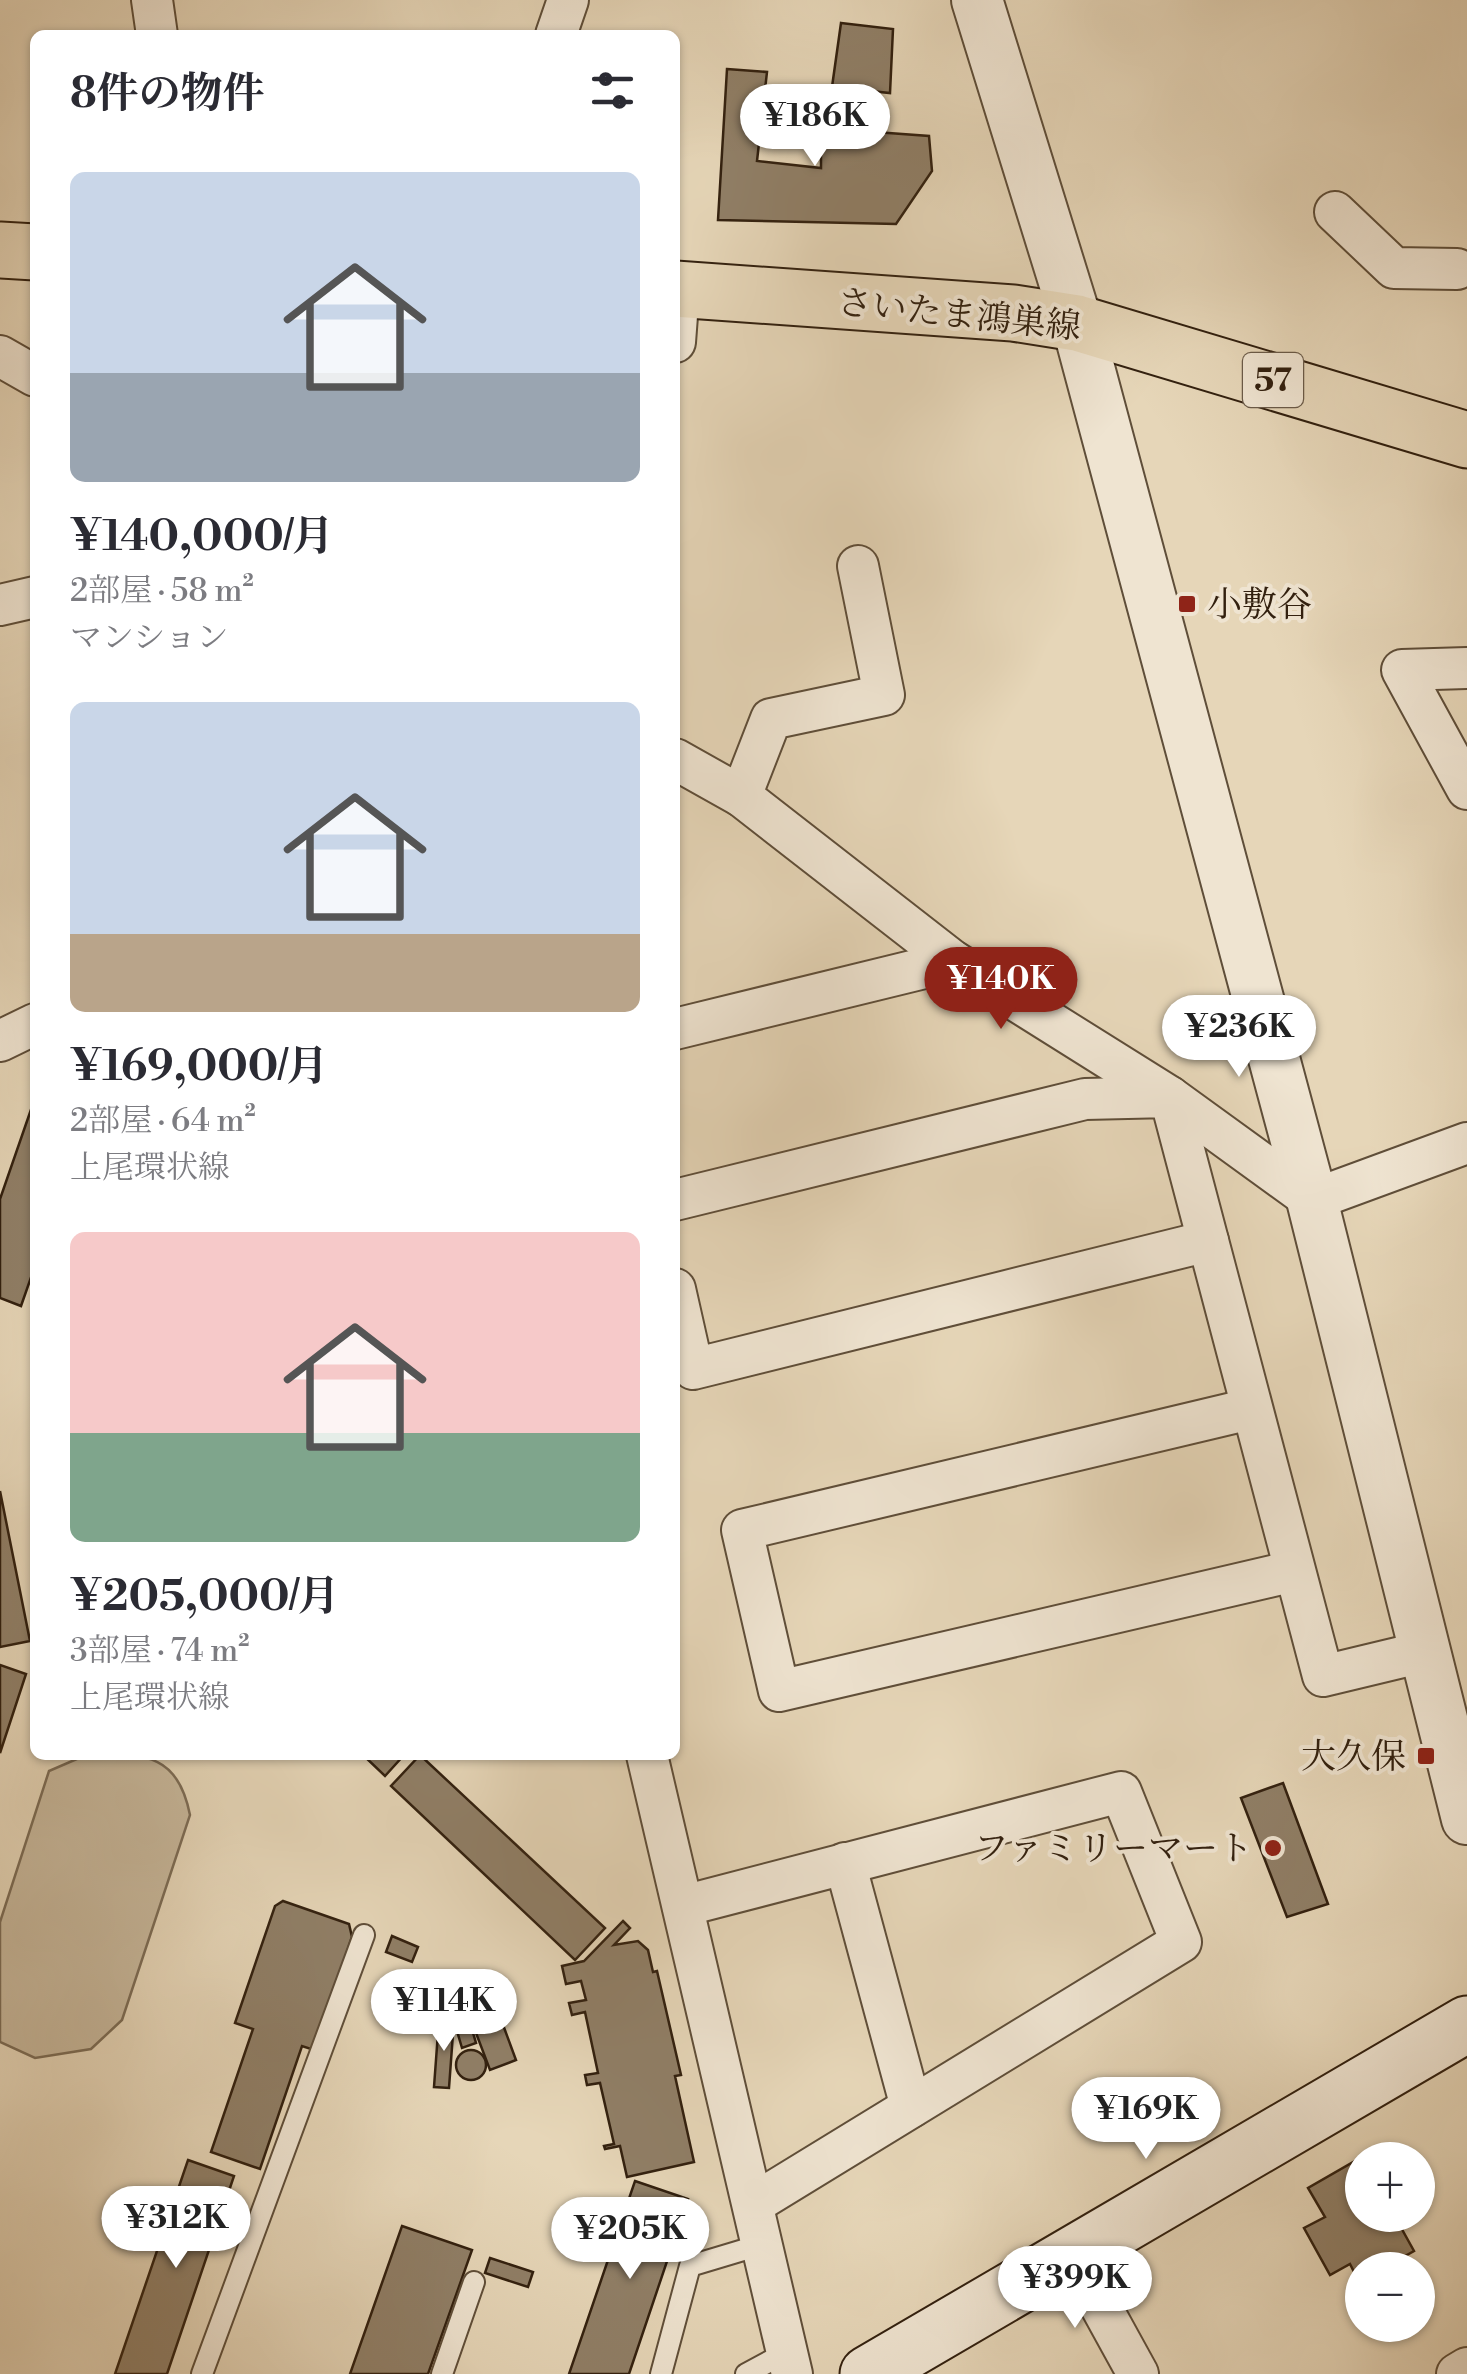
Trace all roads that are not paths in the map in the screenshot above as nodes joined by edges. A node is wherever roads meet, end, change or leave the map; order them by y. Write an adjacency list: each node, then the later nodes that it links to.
1 (152, 0): 4 (street)
2 (568, 0): 5 (street)
3 (978, 0): 11 (street)
4 (155, 30)
5 (558, 30)
6 (1335, 212): 9 (street)
7 (0, 250): 8 (main road)
8 (30, 252)
9 (1464, 273)
10 (680, 307): 11 (main road, さいたま鴻巣線 / 57)
11 (1078, 323): 14 (main road, さいたま鴻巣線 / 57); 29 (street)
12 (0, 356): 13 (street)
13 (30, 373)
14 (1467, 440)
15 (858, 566): 21 (street)
16 (30, 598): 17 (street)
17 (0, 605)
18 (1467, 668): 20 (street)
19 (680, 762): 21 (street)
20 (1467, 789)
21 (741, 796): 22 (street)
22 (953, 961): 24 (street); 26 (street)
23 (30, 1026): 25 (street)
24 (680, 1028)
25 (0, 1041)
26 (1170, 1097): 28 (street); 29 (street); 30 (street)
27 (1467, 1143): 29 (street)
28 (680, 1199)
29 (1312, 1200): 34 (street)
30 (1208, 1241): 31 (street); 32 (street)
31 (680, 1311)
32 (1250, 1408): 33 (street); 33 (street)
33 (1294, 1571): 34 (street)
34 (1427, 1650): 36 (street)
35 (648, 1760): 38 (street)
36 (1467, 1819)
37 (845, 1864): 38 (street); 41 (street); 41 (street)
38 (683, 1906): 42 (street)
39 (364, 1935): 49 (lane)
40 (1467, 2024): 44 (main road)
41 (910, 2107): 42 (street)
42 (753, 2204): 43 (street)
43 (760, 2246): 46 (street); 51 (lane)
44 (1072, 2254): 48 (street); 53 (main road)
45 (474, 2282): 50 (lane)
46 (790, 2363): 52 (lane)
47 (1467, 2368): 54 (street)
48 (1130, 2371)
49 (202, 2374)
50 (442, 2374)
51 (661, 2374)
52 (746, 2374)
53 (868, 2374)
54 (1458, 2374)

